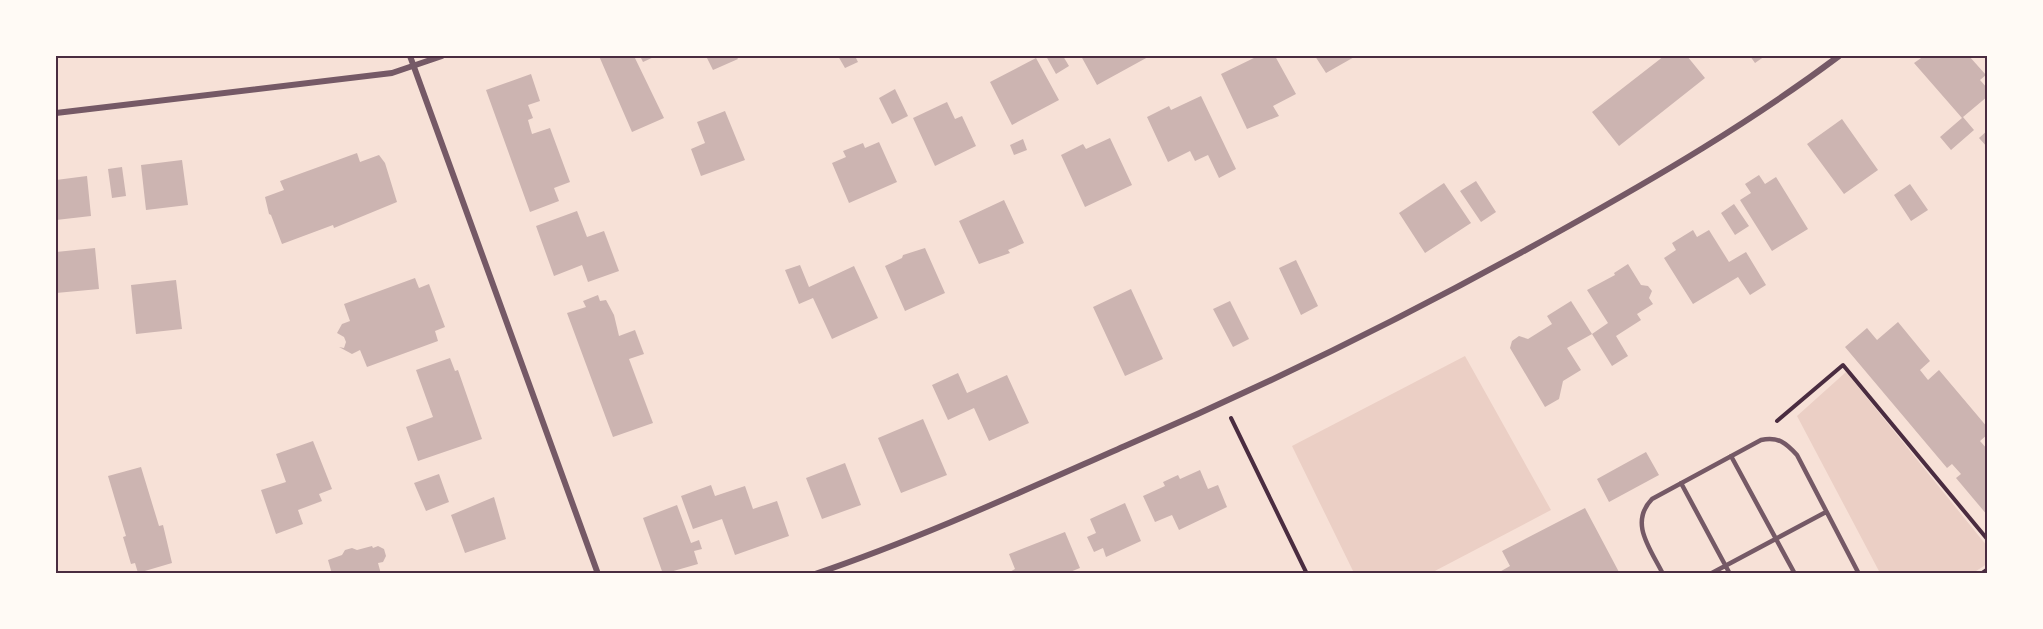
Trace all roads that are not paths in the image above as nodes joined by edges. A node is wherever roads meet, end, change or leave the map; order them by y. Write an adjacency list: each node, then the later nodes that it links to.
1 (410, 56): 4 (street)
2 (442, 56): 4 (street)
3 (1839, 56): 12 (street)
4 (415, 68): 5 (street); 11 (street)
5 (56, 113)
6 (1731, 456): 7 (lane); 8 (lane); 9 (lane)
7 (1681, 483): 10 (lane); 13 (lane)
8 (1826, 512): 9 (lane); 17 (lane)
9 (1777, 539): 10 (lane); 16 (lane)
10 (1725, 566): 14 (lane); 15 (lane)
11 (598, 573)
12 (815, 573)
13 (1663, 573)
14 (1710, 573)
15 (1730, 573)
16 (1795, 573)
17 (1859, 573)

